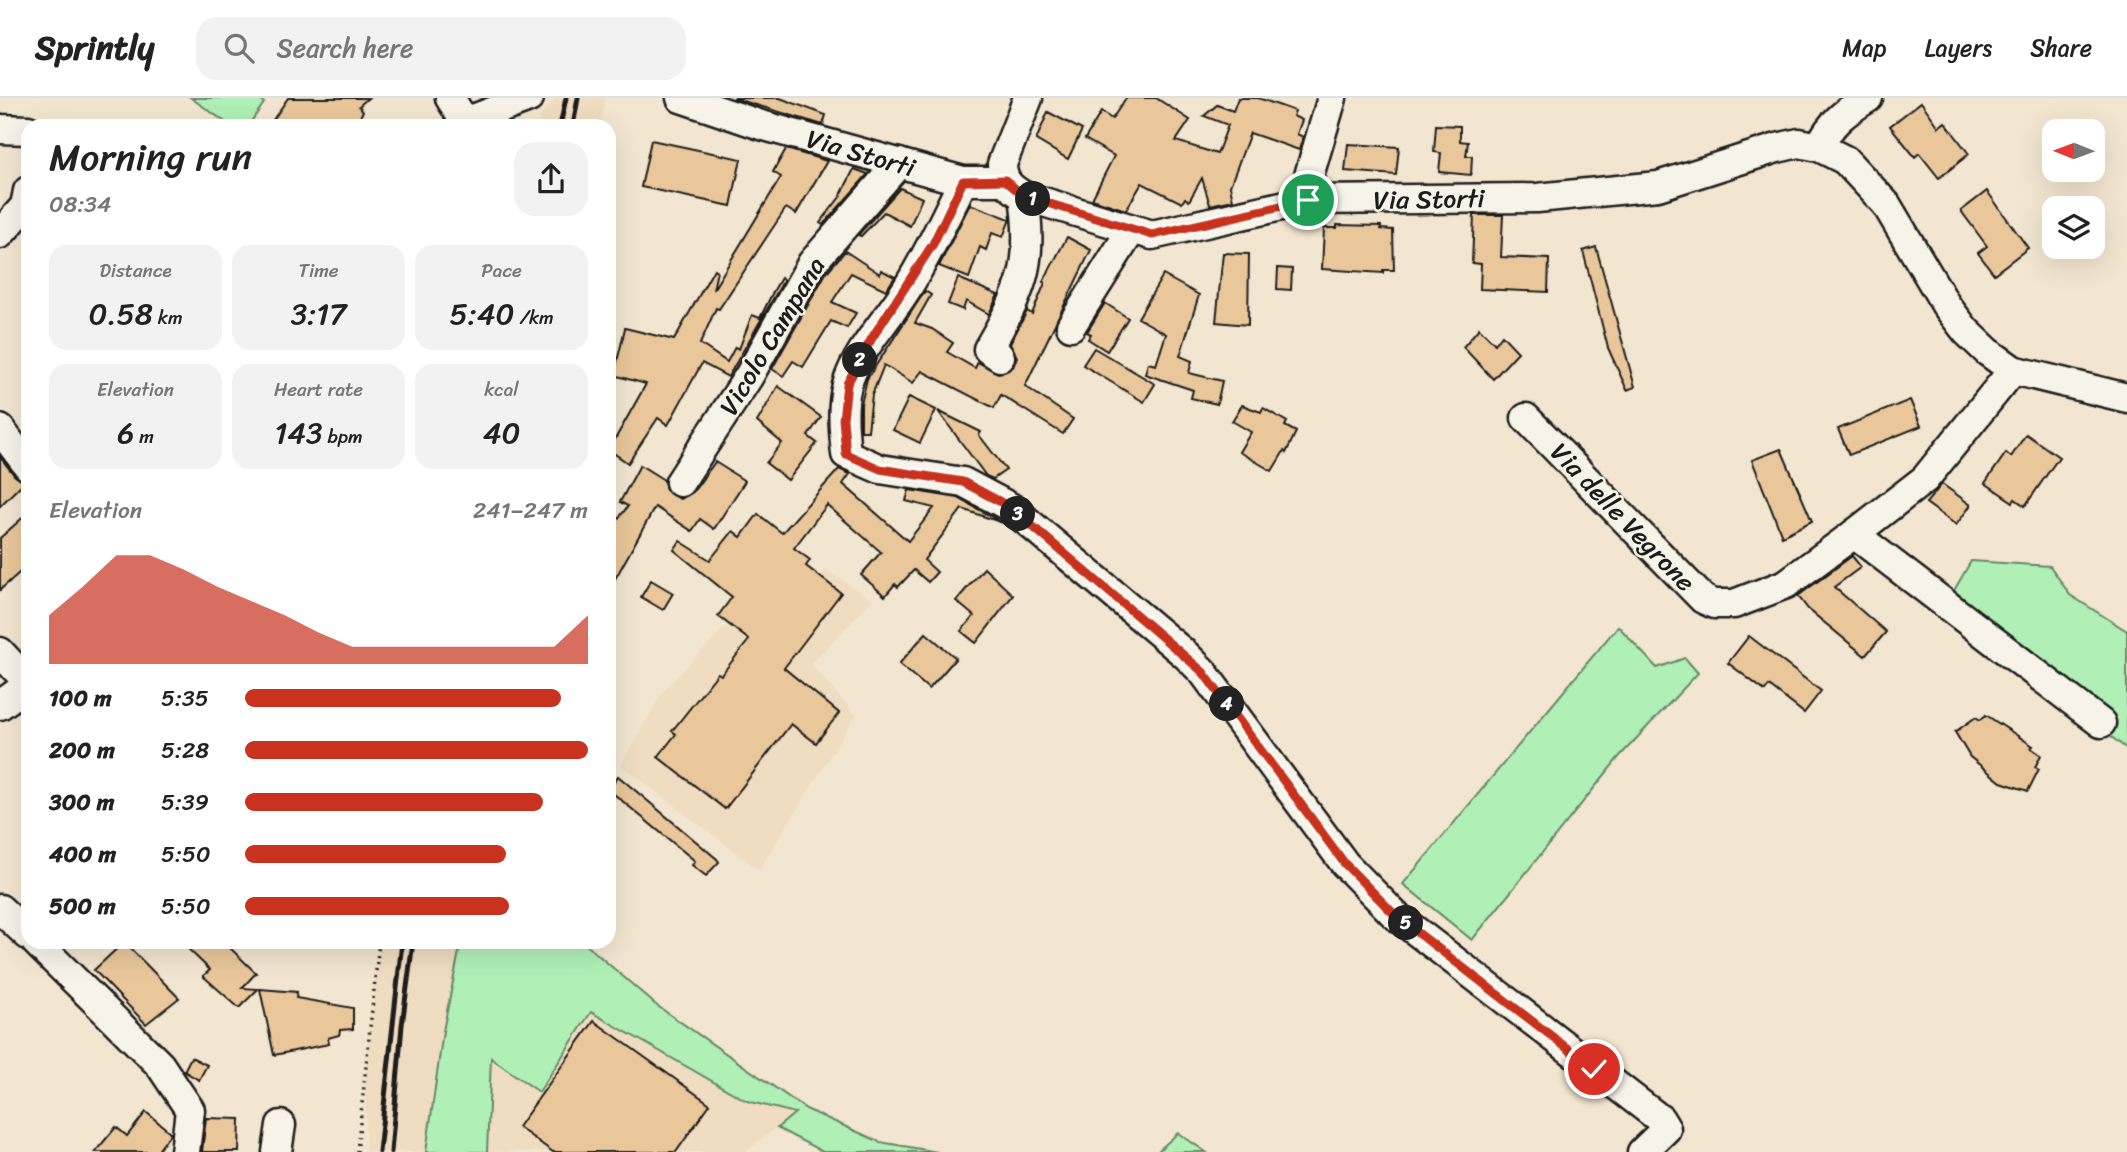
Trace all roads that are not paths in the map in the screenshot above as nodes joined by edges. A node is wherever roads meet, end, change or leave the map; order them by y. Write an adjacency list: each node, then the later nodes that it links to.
1 (450, 98): 7 (street)
2 (529, 98): 8 (street)
3 (681, 98): 12 (street, Via Storti)
4 (1028, 98): 14 (street)
5 (1332, 98): 15 (street)
6 (1868, 98): 11 (street)
7 (461, 119)
8 (476, 119)
9 (0, 129): 10 (street)
10 (21, 130)
11 (1819, 147): 15 (street, Via Storti); 21 (street)
12 (899, 163): 13 (street, Via Storti); 26 (street, Vicolo Campana)
13 (963, 181): 14 (street, Via Storti); 37 (street)
14 (1014, 188): 17 (street, Via Storti); 20 (street)
15 (1308, 200): 17 (street, Via Storti)
16 (21, 210): 18 (street)
17 (1132, 229): 19 (street)
18 (0, 234)
19 (1071, 326)
20 (1000, 356)
21 (2013, 370): 22 (street); 27 (street, Via delle Vegrone)
22 (2127, 398)
23 (1527, 418): 27 (street, Via delle Vegrone)
24 (0, 429): 25 (street)
25 (21, 457)
26 (680, 482)
27 (1854, 534): 32 (street)
28 (0, 652): 29 (street)
29 (21, 676)
30 (21, 689): 31 (street)
31 (0, 705)
32 (2101, 723)
33 (0, 909): 34 (street)
34 (21, 928)
35 (43, 949): 36 (street)
36 (185, 1152)
37 (1642, 1152)

